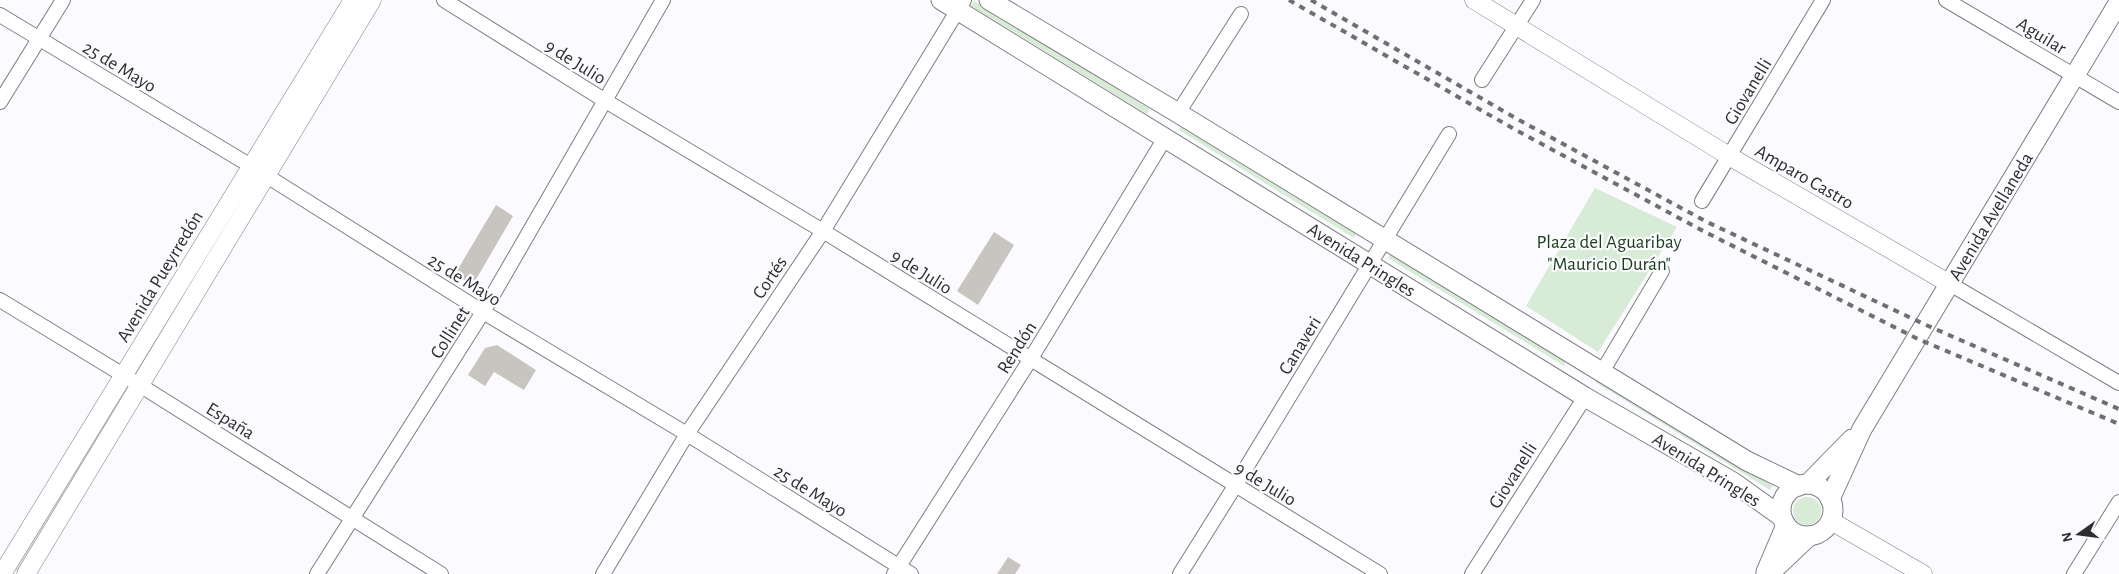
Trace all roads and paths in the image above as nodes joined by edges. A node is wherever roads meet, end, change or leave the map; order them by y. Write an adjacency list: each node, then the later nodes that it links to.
1 (62, 0): 17 (street)
2 (352, 0): 27 (street, Avenida Pueyrredón)
3 (372, 0): 28 (street, Avenida Pueyrredón)
4 (444, 0): 20 (street, 9 de Julio)
5 (663, 0): 20 (street, Collinet)
6 (942, 0): 13 (main road, Avenida Pringles)
7 (989, 0): 23 (main road, Avenida Pringles)
8 (1474, 0): 16 (street, Amparo Castro)
9 (1533, 0): 16 (street)
10 (1823, 0): 26 (street, Giovanelli)
11 (1946, 0): 18 (street, Aguilar)
12 (2119, 2): 18 (main road, Avenida Avellaneda)
13 (961, 5): 25 (main road, Avenida Pringles); 30 (street, Cortés)
14 (1241, 14): 23 (street)
15 (0, 15): 17 (street, 25 de Mayo)
16 (1516, 26): 19 (street); 26 (street, Amparo Castro)
17 (39, 39): 21 (street); 27 (street, 25 de Mayo)
18 (2074, 75): 22 (street, Aguilar); 34 (main road, Avenida Avellaneda)
19 (1482, 80)
20 (604, 100): 30 (street, 9 de Julio); 36 (street, Collinet)
21 (0, 102)
22 (2119, 102)
23 (1178, 113): 31 (main road, Avenida Pringles)
24 (1449, 134): 31 (street, Canaveri)
25 (1165, 138): 32 (main road, Avenida Pringles); 37 (street, Rendón)
26 (1729, 156): 29 (street, Giovanelli); 34 (street, Amparo Castro)
27 (251, 166): 28 (street, 25 de Mayo); 39 (street, Avenida Pueyrredón)
28 (266, 176): 36 (street, 25 de Mayo); 41 (street, Avenida Pueyrredón)
29 (1702, 201)
30 (823, 232): 37 (street, 9 de Julio); 44 (street, Cortés)
31 (1385, 238): 32 (street, Canaveri); 38 (main road, Avenida Pringles)
32 (1370, 264): 42 (main road, Avenida Pringles); 46 (street, Canaveri)
33 (1662, 270): 38 (street)
34 (1950, 284): 40 (street, Amparo Castro); 43 (main road, Avenida Avellaneda)
35 (0, 300): 39 (street, España)
36 (483, 312): 44 (street, 25 de Mayo); 49 (street, Collinet)
37 (1030, 360): 46 (street, 9 de Julio); 53 (street, Rendón)
38 (1602, 372): 45 (main road, Avenida Pringles)
39 (123, 375): 41 (street, España); 54 (street, Avenida Pueyrredón)
40 (2119, 383)
41 (138, 384): 49 (street, España); 55 (street, Avenida Pueyrredón)
42 (1585, 397): 50 (main road, Avenida Pringles); 61 (street, Giovanelli)
43 (1862, 429): 45 (main road, Avenida Avellaneda); 47 (main road, Avenida Avellaneda)
44 (687, 434): 53 (street, 25 de Mayo); 58 (street, Cortés)
45 (1803, 485): 47 (main road); 50 (main road)
46 (1235, 486): 59 (street, Canaveri); 60 (street, 9 de Julio)
47 (1830, 498): 51 (main road)
48 (2119, 502): 65 (street)
49 (352, 519): 56 (street, Collinet); 57 (street, España)
50 (1784, 521): 52 (main road); 62 (main road)
51 (1830, 521): 52 (main road); 64 (street)
52 (1809, 536): 63 (main road)
53 (901, 572)
54 (2, 574)
55 (26, 574)
56 (317, 574)
57 (441, 574)
58 (603, 574)
59 (1180, 574)
60 (1380, 574)
61 (1472, 574)
62 (1765, 574)
63 (1769, 574)
64 (1923, 574)
65 (2074, 574)

